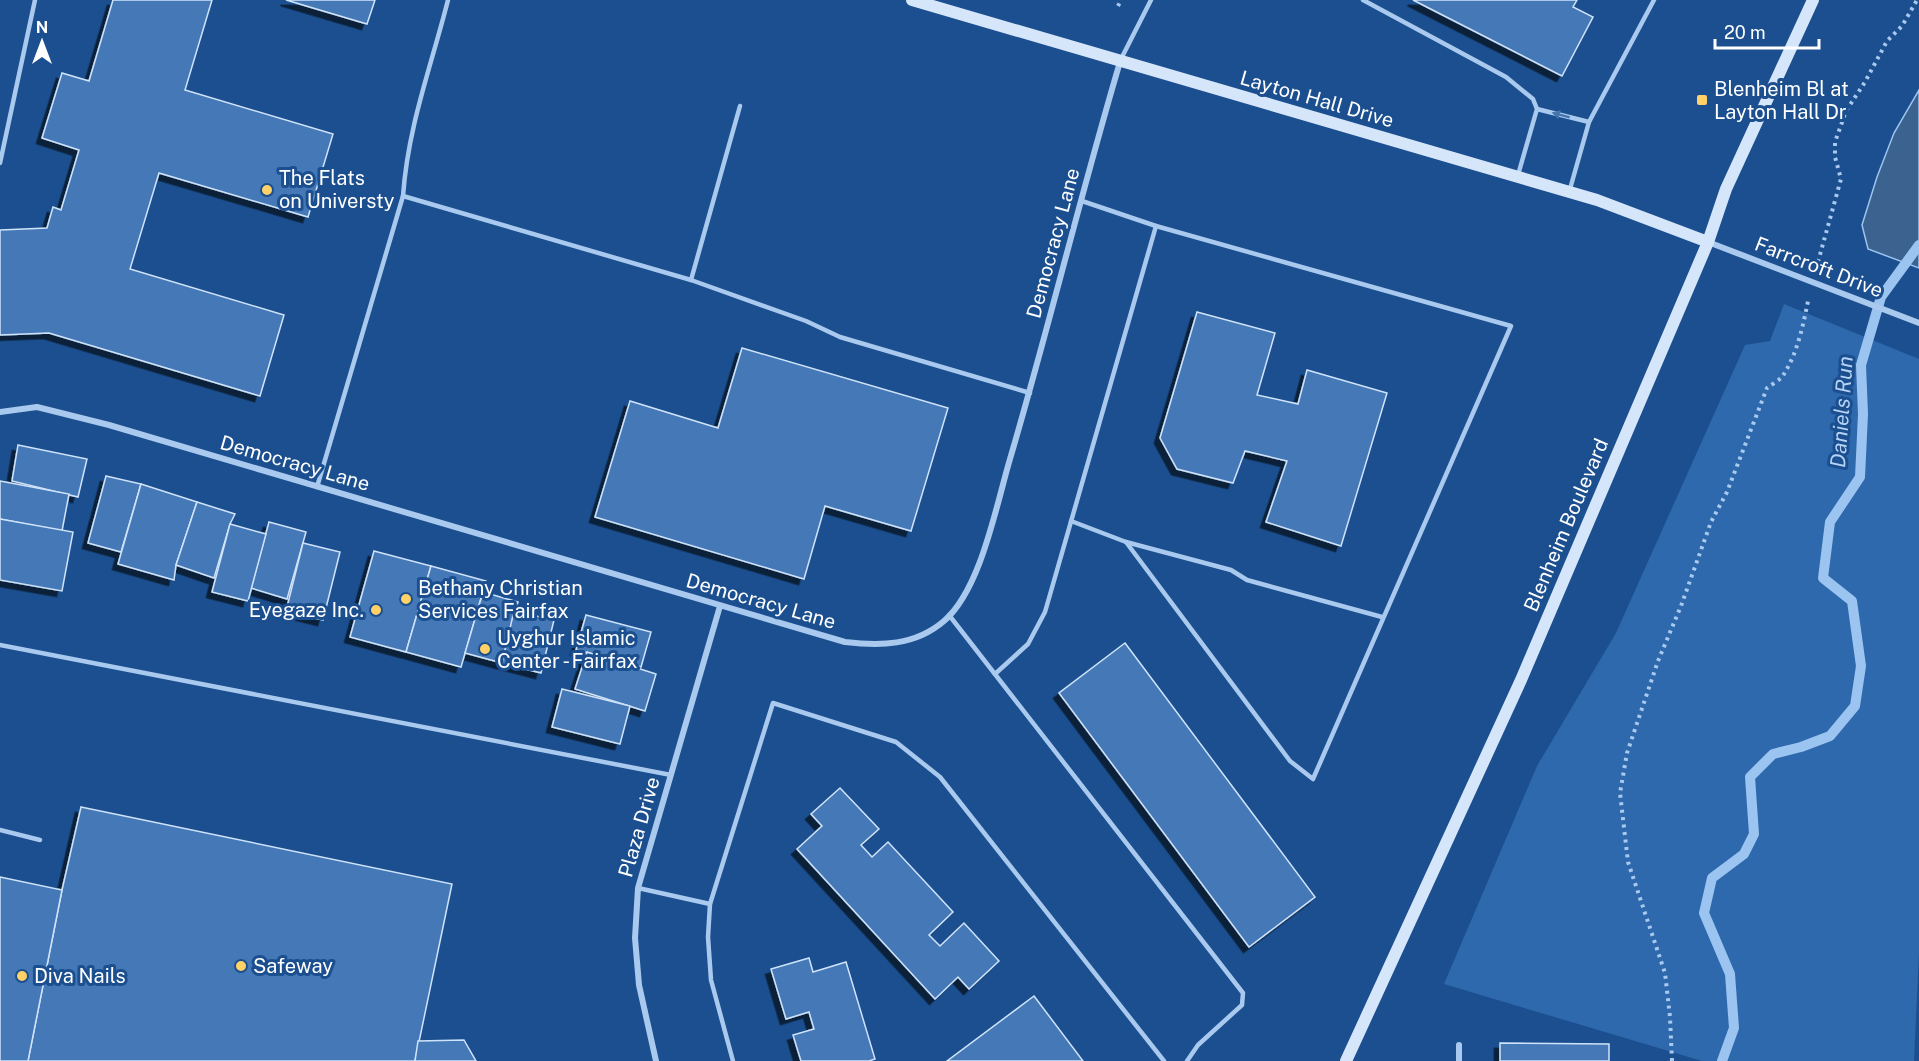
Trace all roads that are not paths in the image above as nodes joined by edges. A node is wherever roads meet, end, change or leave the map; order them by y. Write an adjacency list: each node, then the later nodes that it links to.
1 (35, 0): 12 (lane)
2 (448, 0): 15 (lane)
3 (912, 0): 8 (main road, Layton Hall Drive)
4 (1151, 0): 8 (lane)
5 (1363, 0): 10 (lane)
6 (1654, 0): 11 (lane)
7 (1813, 0): 18 (main road, Blenheim Boulevard)
8 (1120, 62): 13 (main road, Layton Hall Drive); 16 (street, Democracy Lane)
9 (740, 106): 19 (lane)
10 (1537, 109): 11 (lane, one-way to 10); 13 (lane)
11 (1588, 122): 14 (lane)
12 (0, 162)
13 (1517, 177): 14 (main road, Layton Hall Drive)
14 (1569, 192): 18 (main road, Layton Hall Drive)
15 (403, 196): 19 (lane); 23 (lane)
16 (1082, 201): 17 (lane); 21 (street, Democracy Lane)
17 (1156, 226): 24 (lane); 28 (lane)
18 (1708, 242): 20 (street, Farrcroft Drive); 41 (main road, Blenheim Boulevard)
19 (691, 280): 21 (lane)
20 (1919, 323)
21 (1030, 393): 27 (street, Democracy Lane)
22 (0, 412): 23 (street, Democracy Lane)
23 (317, 487): 26 (street, Democracy Lane)
24 (1071, 521): 25 (lane); 30 (lane)
25 (1126, 542): 28 (lane); 28 (lane)
26 (720, 606): 27 (street, Democracy Lane); 31 (street, Plaza Drive)
27 (949, 615): 30 (lane)
28 (1382, 617)
29 (0, 645): 31 (lane)
30 (994, 674): 40 (lane)
31 (671, 776): 34 (street, Plaza Drive)
32 (0, 830): 33 (lane)
33 (40, 840)
34 (638, 888): 35 (lane); 37 (street, Plaza Drive)
35 (710, 904): 38 (lane); 39 (lane)
36 (1459, 1045): 42 (street)
37 (656, 1061)
38 (733, 1061)
39 (1164, 1061)
40 (1187, 1061)
41 (1346, 1061)
42 (1459, 1061)

